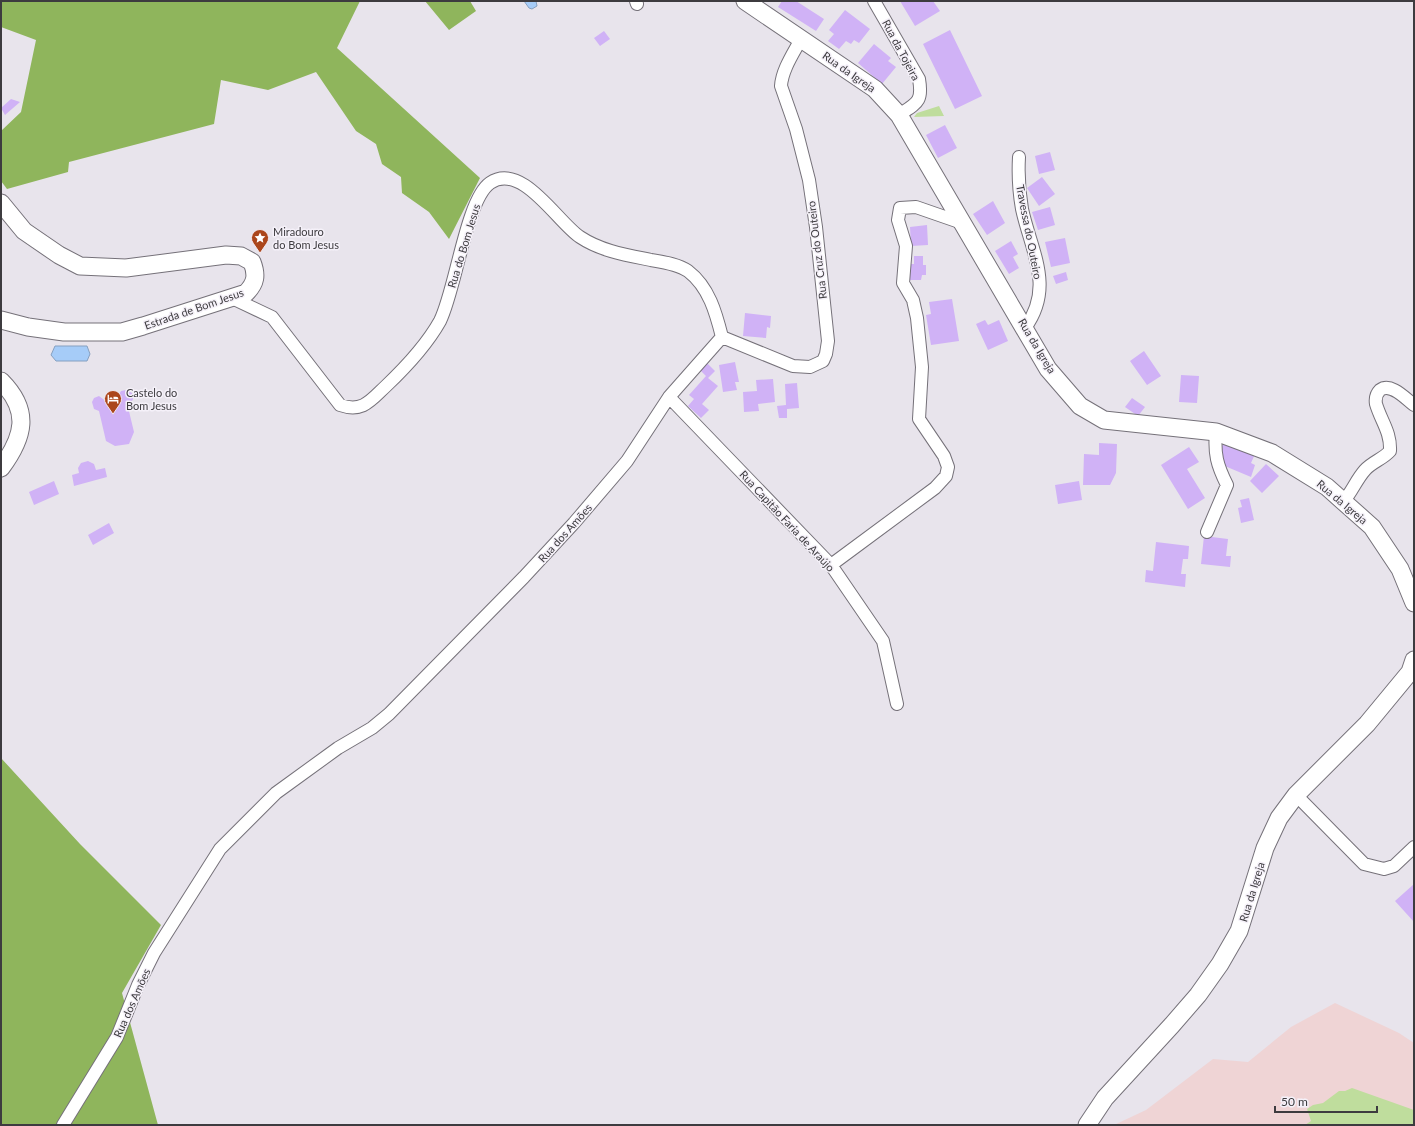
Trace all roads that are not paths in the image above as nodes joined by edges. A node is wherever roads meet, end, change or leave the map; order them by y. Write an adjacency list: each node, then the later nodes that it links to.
1 (745, 1): 3 (street, Rua da Igreja)
2 (874, 1): 4 (street, Rua da Tojeira)
3 (801, 39): 4 (street, Rua da Igreja); 11 (street, Rua Cruz do Outeiro)
4 (899, 114): 7 (street, Rua da Igreja)
5 (1019, 157): 10 (street, Travessa do Outeiro)
6 (1, 203): 8 (street, Estrada de Bom Jesus)
7 (965, 224): 10 (street, Rua da Igreja); 19 (street)
8 (232, 298): 9 (street, Estrada de Bom Jesus); 11 (street, Rua do Bom Jesus)
9 (1, 320)
10 (1025, 328): 15 (street, Rua da Igreja)
11 (722, 337): 13 (street, Rua dos Amões)
12 (1, 381): 16 (street)
13 (669, 397): 19 (street, Rua Capitão Faria de Araújo); 25 (street, Rua dos Amões)
14 (1414, 405): 17 (street)
15 (1216, 432): 17 (street, Rua da Igreja); 18 (street)
16 (1, 468)
17 (1343, 502): 20 (street, Rua da Igreja)
18 (1207, 532)
19 (831, 565): 22 (street, Rua Capitão Faria de Araújo)
20 (1414, 603)
21 (1414, 660): 23 (street, Rua da Igreja)
22 (897, 704)
23 (1296, 795): 24 (street); 26 (street, Rua da Igreja)
24 (1414, 847)
25 (63, 1125)
26 (1087, 1125)

